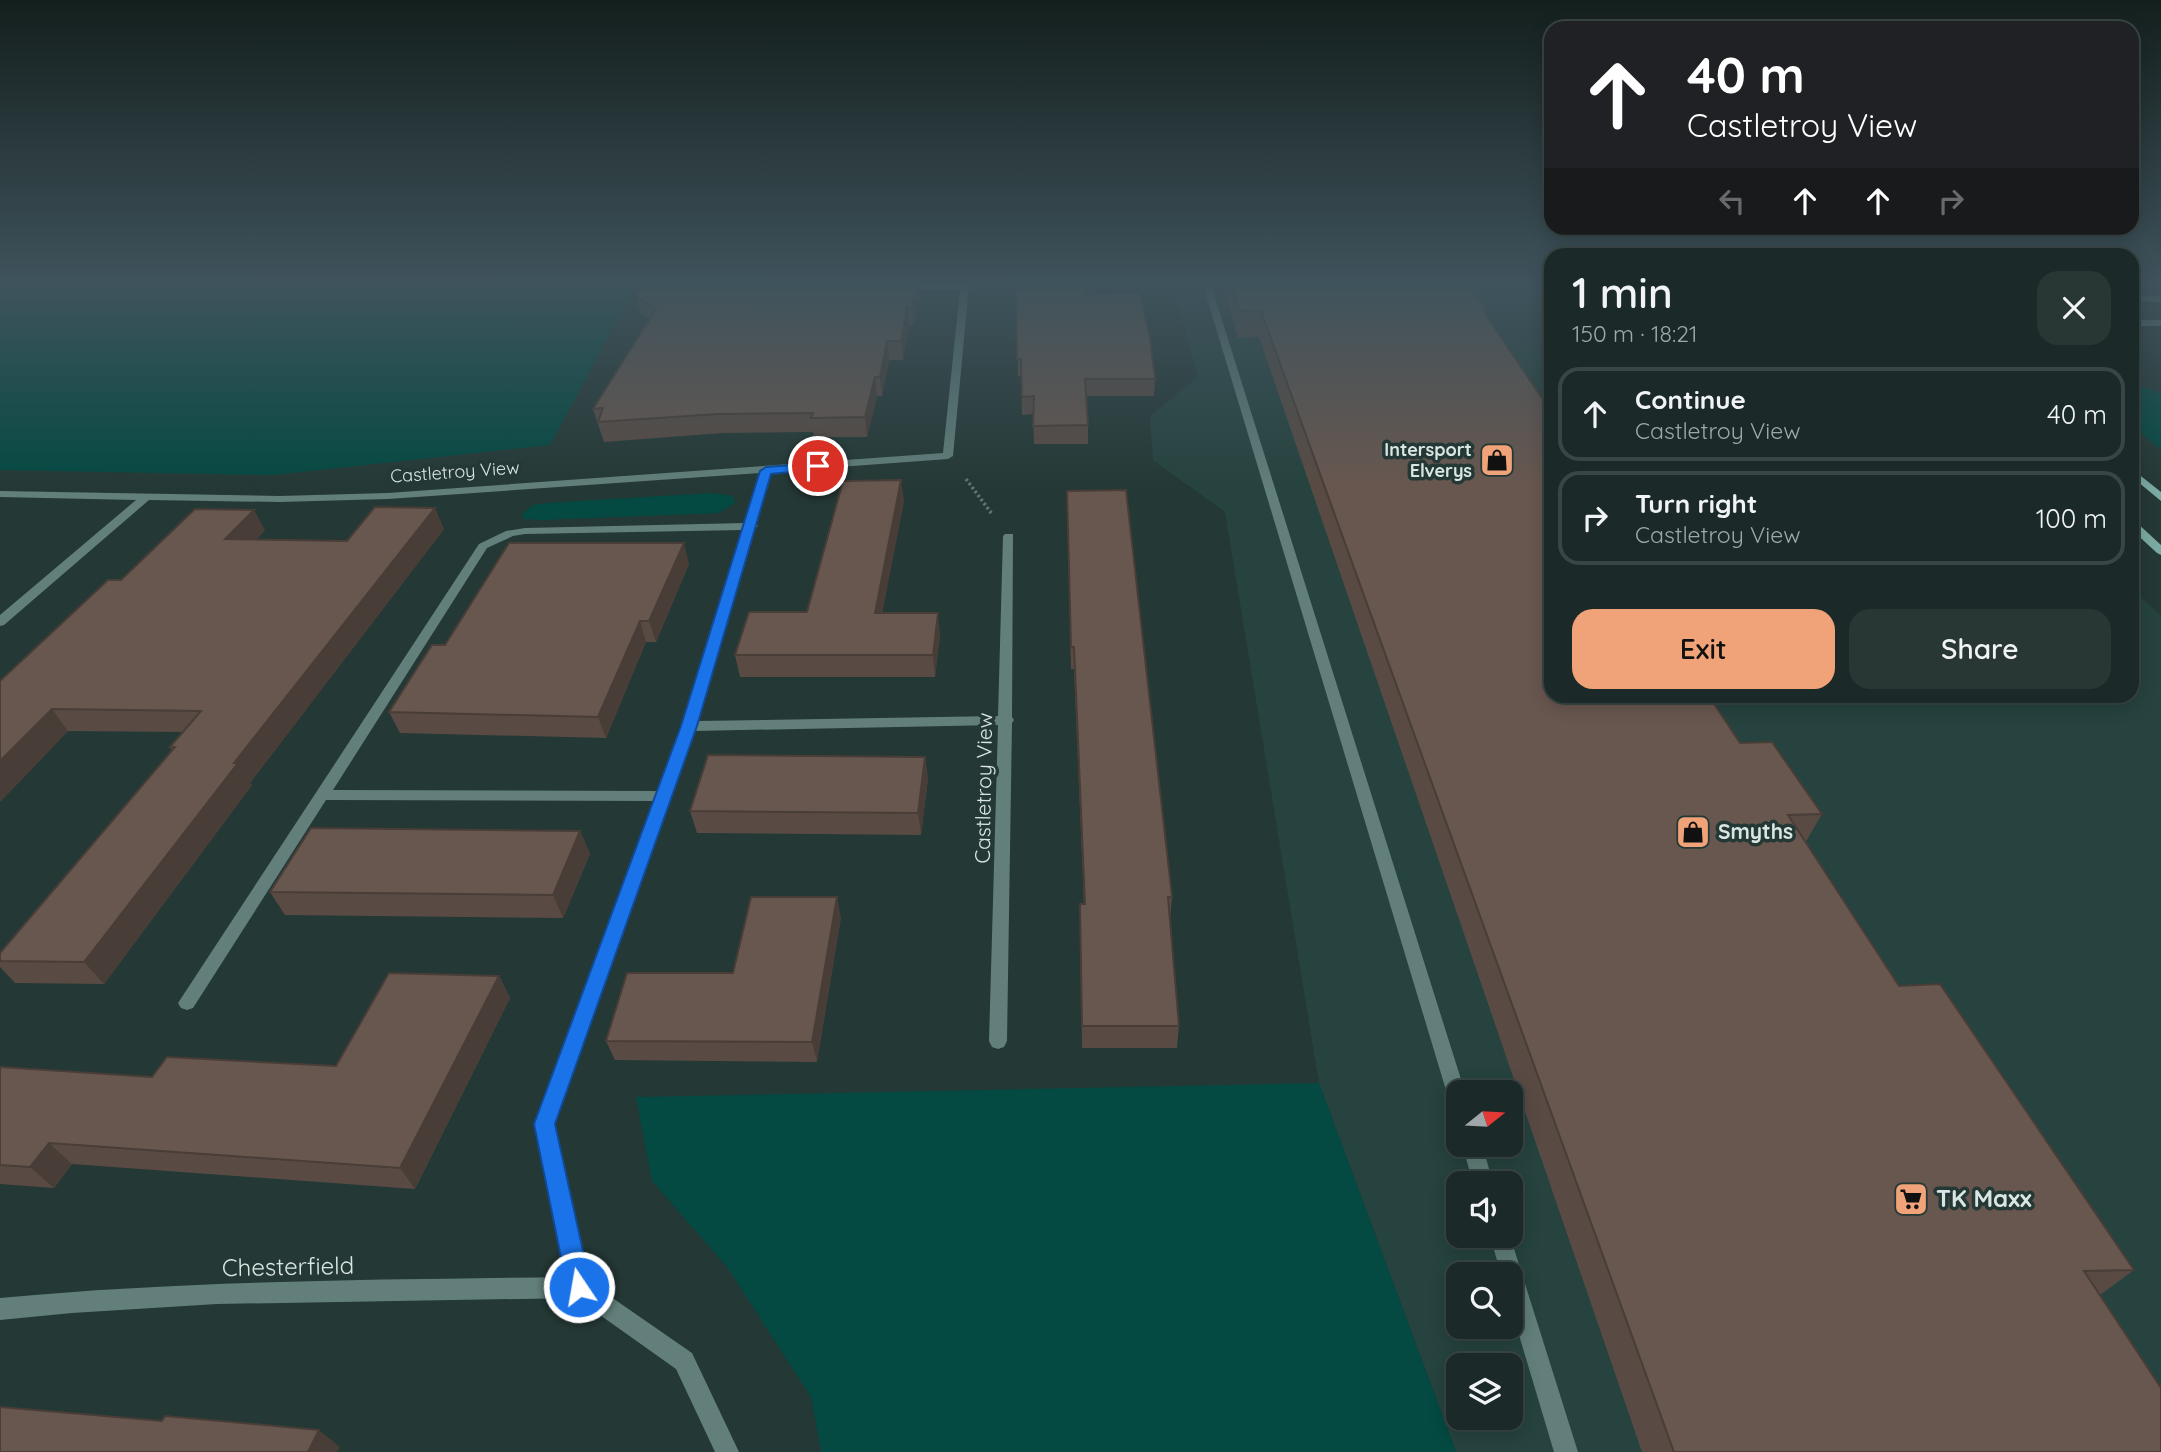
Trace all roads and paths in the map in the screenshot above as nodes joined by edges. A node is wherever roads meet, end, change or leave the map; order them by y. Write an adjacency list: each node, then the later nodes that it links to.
1 (958, 353): 3 (street)
2 (1228, 353): 20 (street)
3 (948, 456): 4 (street, Castletroy View); 11 (path)
4 (766, 471): 7 (street, Castletroy View); 9 (street)
5 (2139, 478): 8 (main road)
6 (0, 494): 7 (street, Castletroy View)
7 (146, 496): 13 (street)
8 (2161, 498)
9 (752, 526): 15 (street); 16 (street)
10 (2139, 531): 12 (main road)
11 (1009, 536): 14 (street, Castletroy View)
12 (2161, 551)
13 (0, 622)
14 (1007, 720): 15 (street); 19 (street, Castletroy View)
15 (689, 726): 17 (street)
16 (320, 796): 17 (street); 18 (street)
17 (664, 796): 22 (street)
18 (187, 1003)
19 (998, 1041)
20 (1452, 1080)
21 (1504, 1248): 25 (street)
22 (579, 1287): 23 (street, Chesterfield); 24 (street)
23 (0, 1309)
24 (727, 1452)
25 (1566, 1452)

